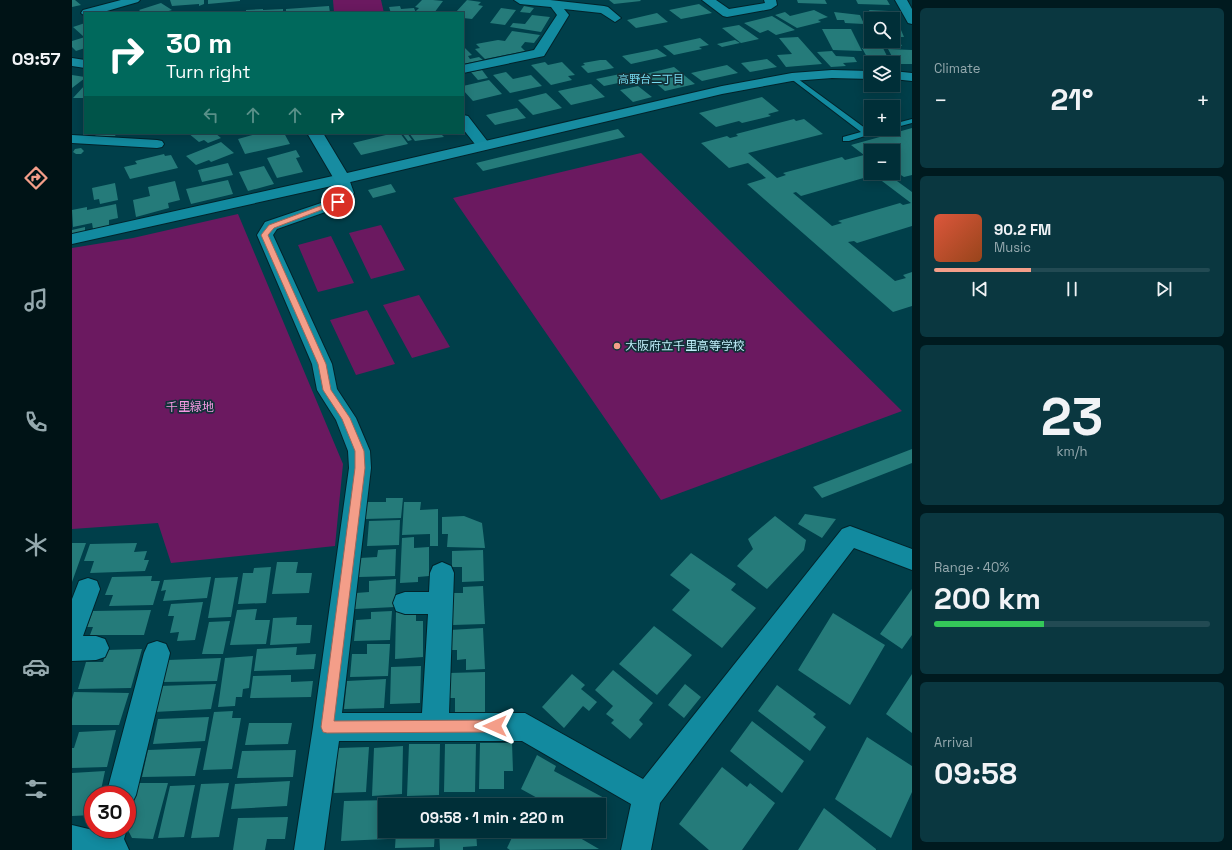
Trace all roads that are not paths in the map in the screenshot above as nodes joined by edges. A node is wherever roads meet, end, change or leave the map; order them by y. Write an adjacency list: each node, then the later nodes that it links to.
1 (134, 0): 7 (street)
2 (520, 0): 6 (street)
3 (708, 0): 4 (street)
4 (770, 0)
5 (901, 0): 9 (street)
6 (555, 5): 8 (street); 12 (street)
7 (91, 12)
8 (615, 18)
9 (912, 20)
10 (72, 62): 11 (street)
11 (84, 64)
12 (464, 69)
13 (864, 75): 16 (street)
14 (900, 76): 15 (street)
15 (912, 76)
16 (792, 77): 20 (lane); 26 (street)
17 (464, 120): 26 (street)
18 (912, 121): 19 (lane)
19 (900, 124)
20 (864, 131)
21 (316, 134): 27 (street)
22 (864, 134): 24 (lane)
23 (72, 139): 25 (street)
24 (846, 139)
25 (157, 144)
26 (483, 145): 27 (street)
27 (342, 179): 28 (street); 37 (street)
28 (72, 239)
29 (912, 560): 39 (street)
30 (442, 573): 33 (street)
31 (88, 588): 34 (street)
32 (405, 603): 33 (street)
33 (441, 603): 36 (street)
34 (72, 633)
35 (157, 653): 38 (street)
36 (435, 726): 37 (street); 39 (street)
37 (327, 727): 42 (street)
38 (123, 786)
39 (647, 797): 43 (street)
40 (72, 840): 41 (street)
41 (111, 842)
42 (309, 850)
43 (636, 850)

